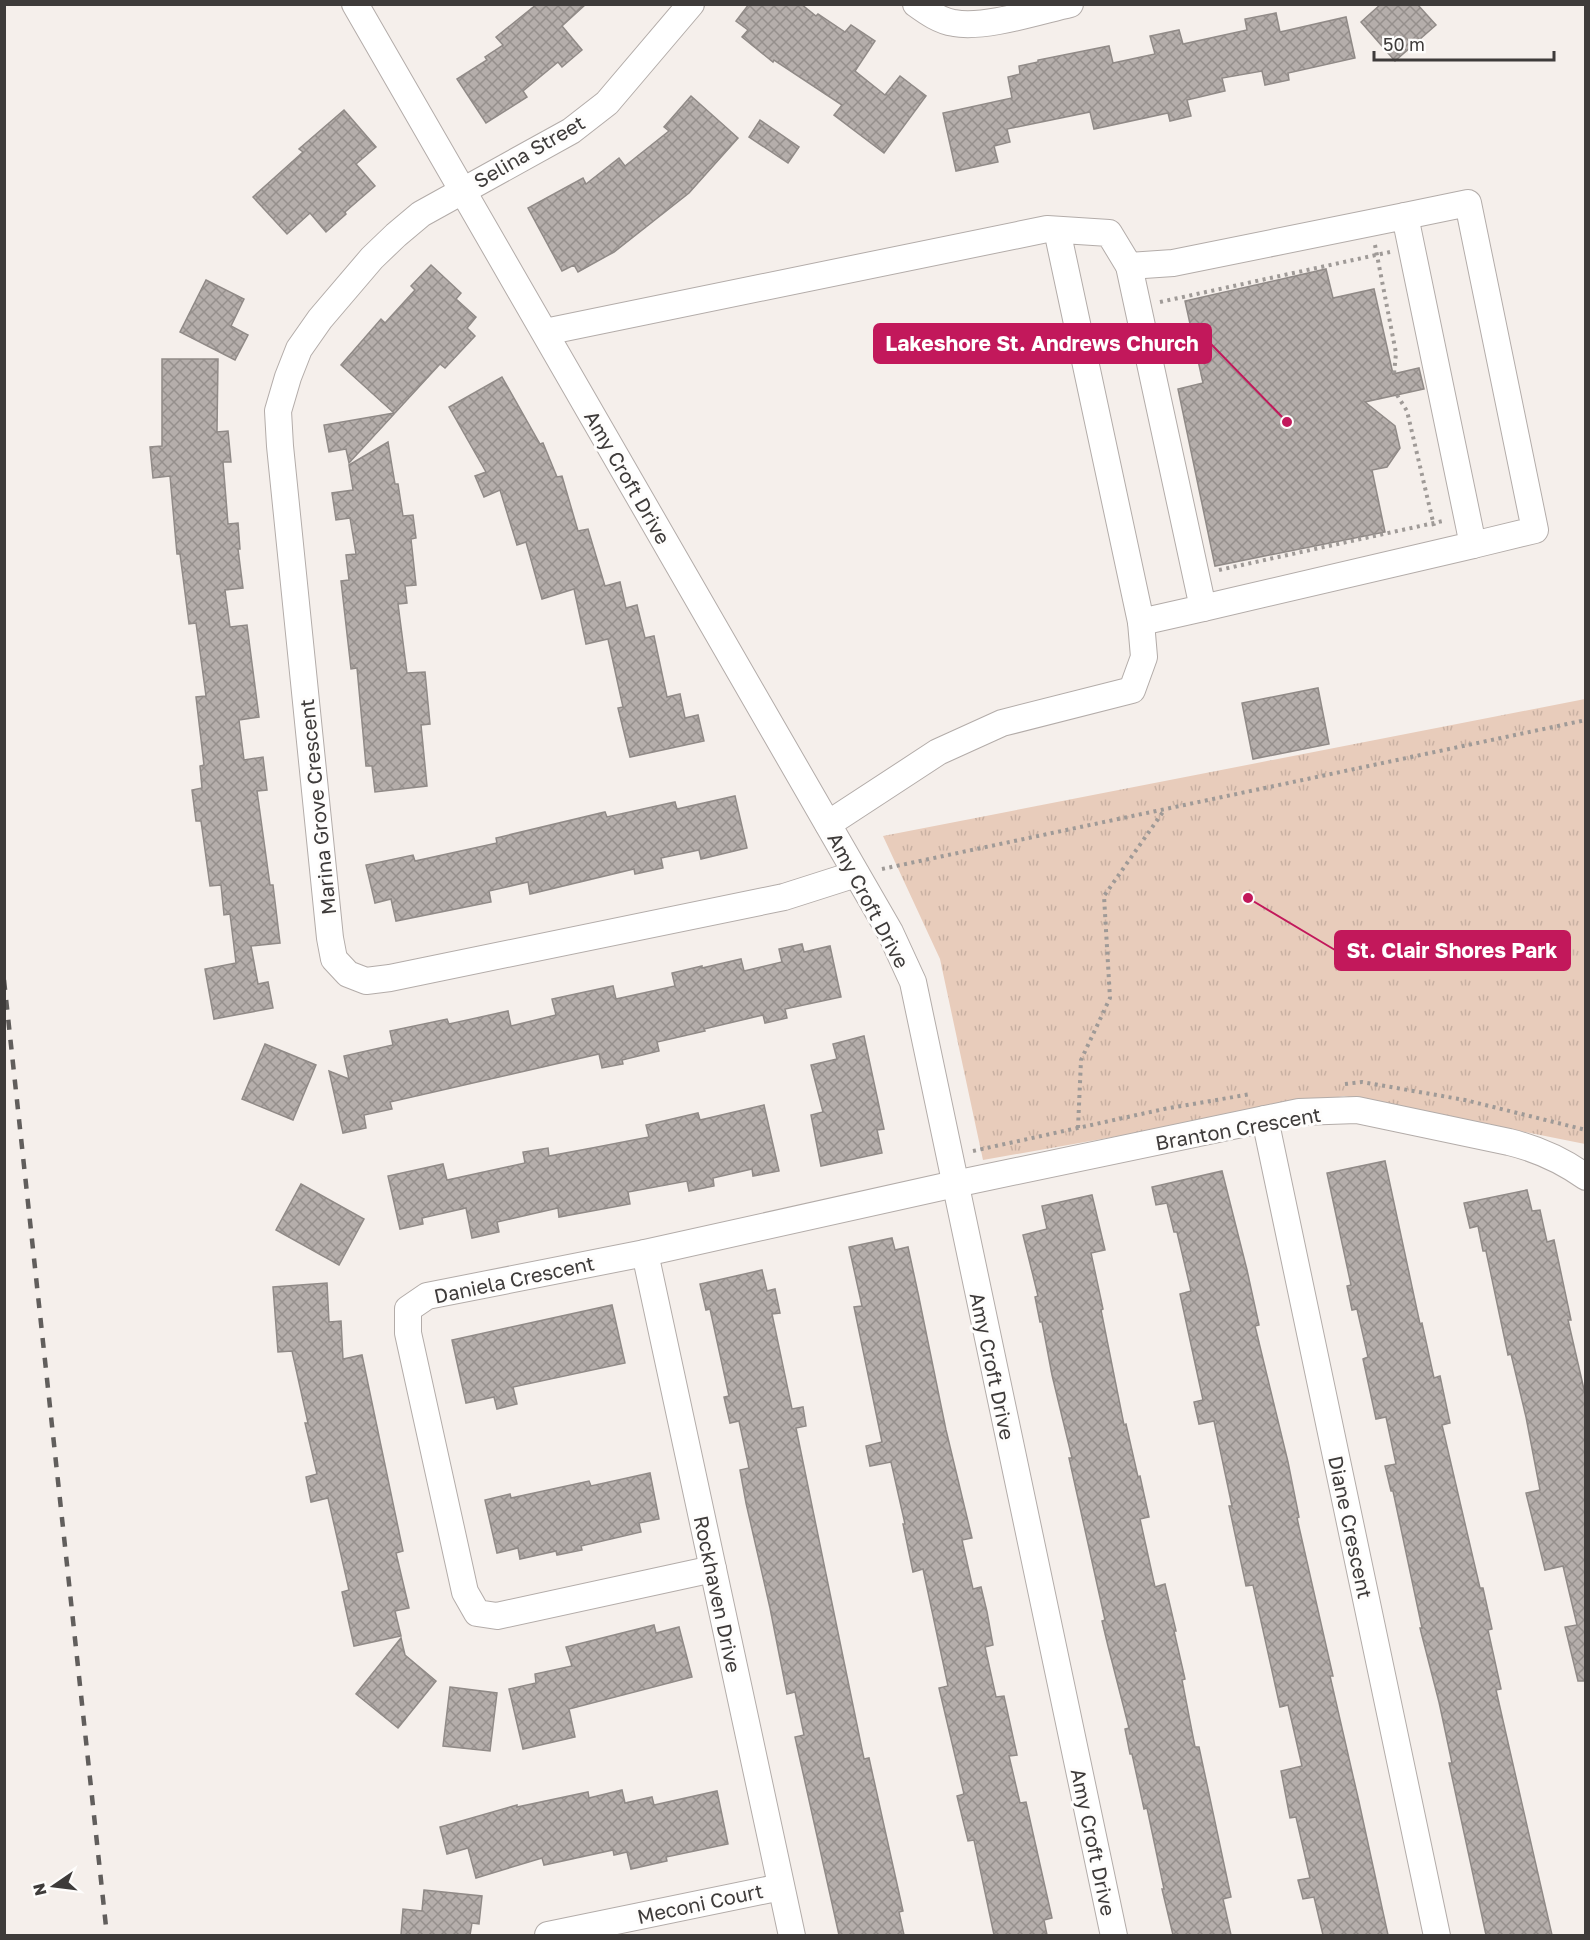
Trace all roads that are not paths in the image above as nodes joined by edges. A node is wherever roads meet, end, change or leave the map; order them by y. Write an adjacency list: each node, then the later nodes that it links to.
1 (355, 4): 5 (street, Amy Croft Drive)
2 (692, 4): 5 (street, Selina Street)
3 (915, 4): 4 (street)
4 (1070, 4)
5 (463, 189): 9 (street, Amy Croft Drive); 14 (street, Marina Grove Crescent)
6 (1405, 216): 8 (street); 10 (street); 10 (street)
7 (1057, 230): 8 (street); 9 (street); 12 (street)
8 (1130, 266): 11 (street)
9 (545, 332): 13 (street, Amy Croft Drive)
10 (1473, 545): 11 (street)
11 (1203, 608): 12 (street)
12 (1142, 622): 13 (street)
13 (828, 824): 14 (street, Amy Croft Drive)
14 (856, 874): 17 (street, Amy Croft Drive)
15 (1265, 1119): 16 (street, Branton Crescent); 17 (street, Branton Crescent); 24 (street, Diane Crescent)
16 (1586, 1177)
17 (955, 1184): 18 (street, Daniela Crescent); 23 (street, Amy Croft Drive)
18 (645, 1252): 19 (street, Rockhaven Drive); 19 (street, Daniela Crescent)
19 (713, 1569): 20 (street, Rockhaven Drive)
20 (781, 1887): 21 (street, Meconi Court); 22 (street, Rockhaven Drive)
21 (548, 1935)
22 (792, 1935)
23 (1114, 1935)
24 (1437, 1935)

